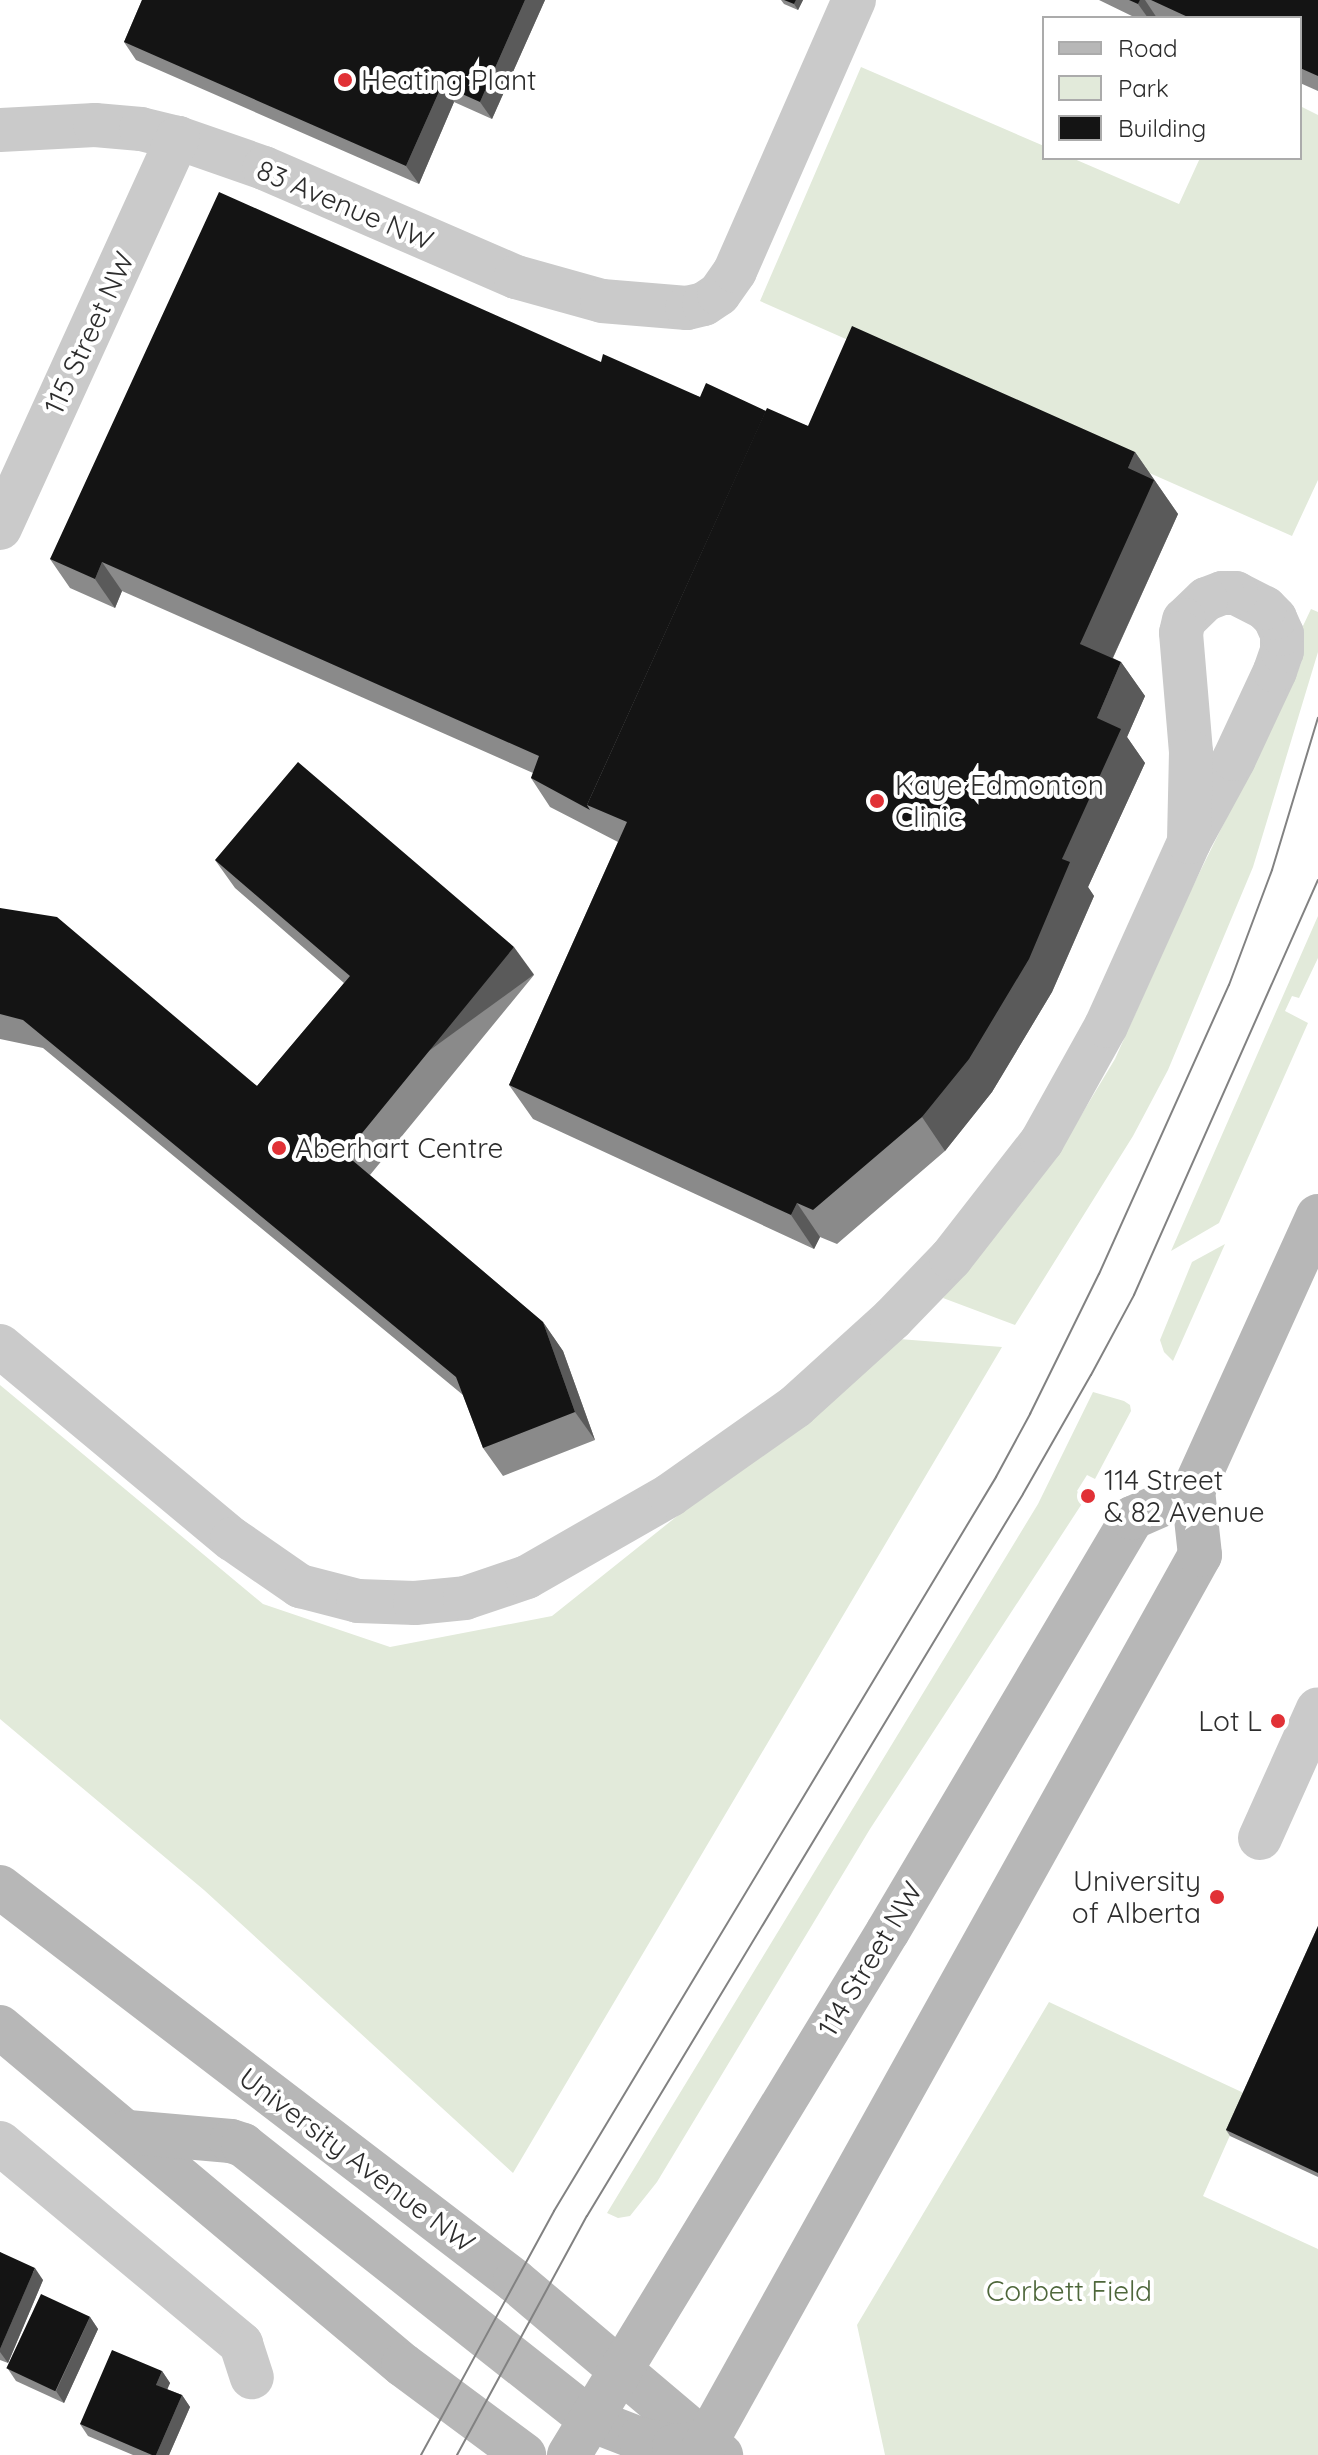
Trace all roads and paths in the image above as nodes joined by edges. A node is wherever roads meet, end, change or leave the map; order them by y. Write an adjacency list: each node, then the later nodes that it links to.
1 (854, 0): 3 (street, 83 Avenue NW)
2 (0, 130): 3 (street, 83 Avenue NW)
3 (178, 138): 4 (street, 115 Street NW)
4 (0, 528)
5 (1189, 842): 5 (street); 7 (street)
6 (1318, 1216): 8 (main road)
7 (0, 1346)
8 (1193, 1491): 15 (main road, 114 Street NW); 18 (main road)
9 (1318, 1709): 10 (street)
10 (1260, 1838)
11 (0, 1887): 15 (main road, University Avenue NW)
12 (0, 2027): 13 (main road)
13 (128, 2132): 17 (main road); 19 (main road)
14 (0, 2143): 16 (street)
15 (621, 2370): 17 (main road, 114 Street NW); 18 (main road, University Avenue NW)
16 (252, 2377)
17 (580, 2438): 18 (main road)
18 (709, 2451)
19 (524, 2455)

